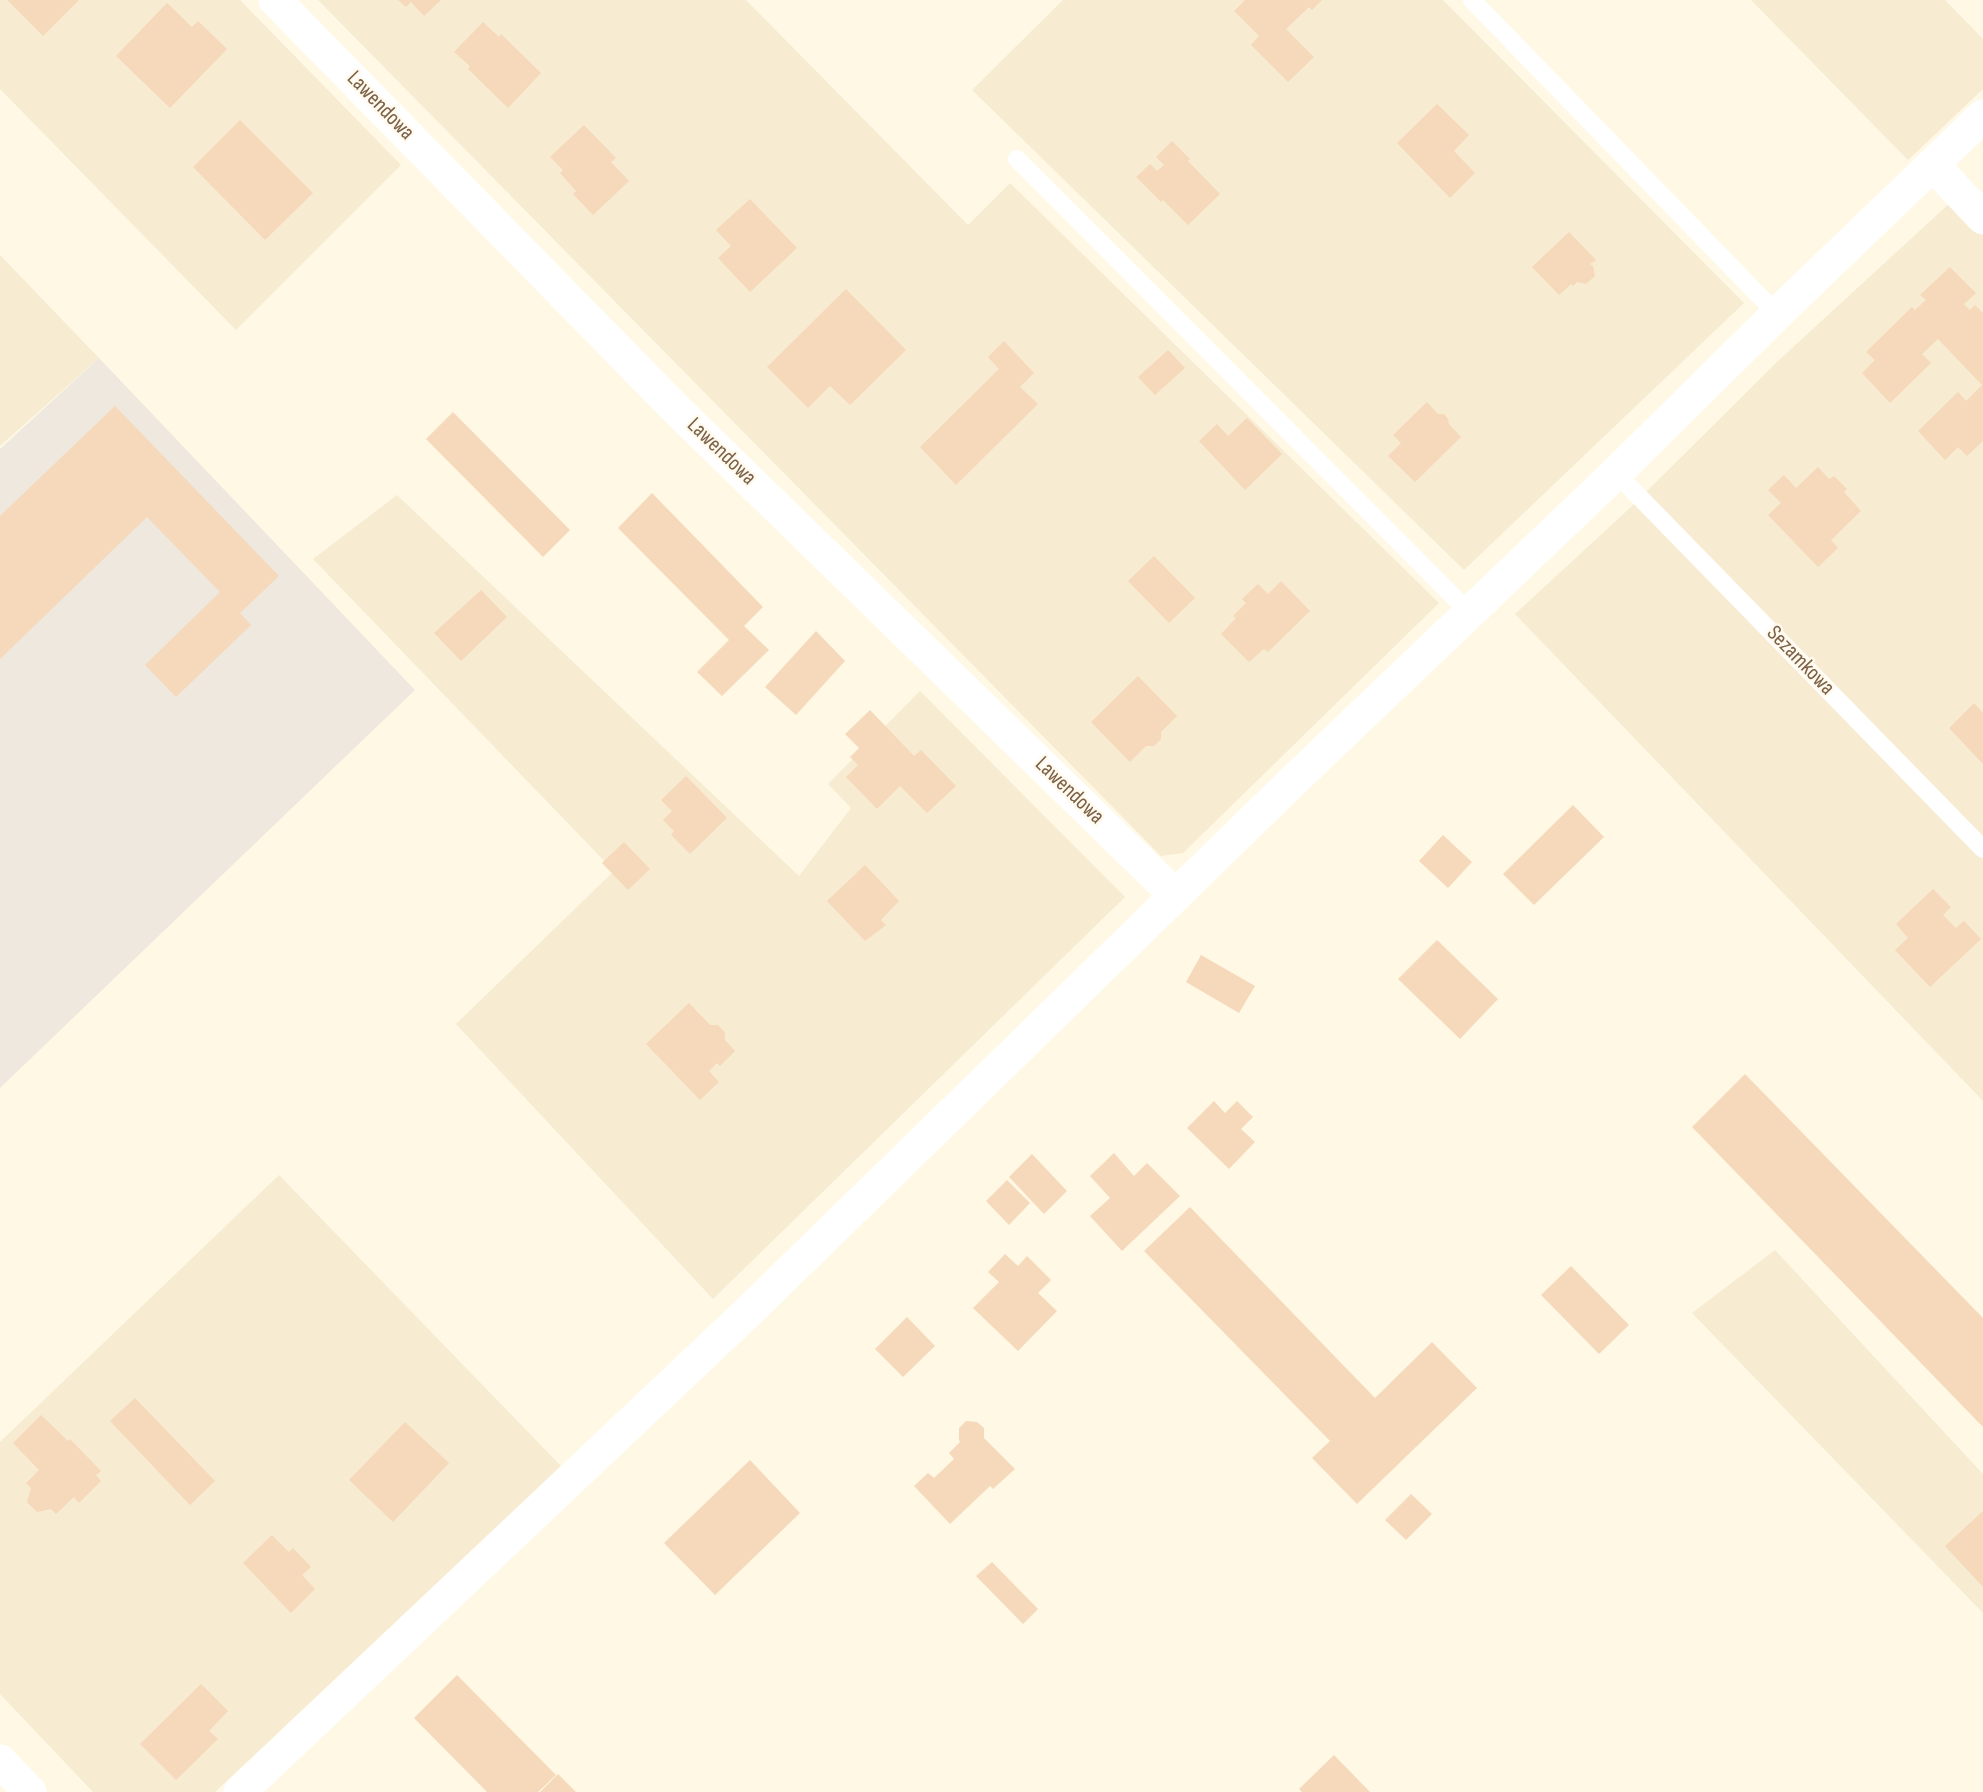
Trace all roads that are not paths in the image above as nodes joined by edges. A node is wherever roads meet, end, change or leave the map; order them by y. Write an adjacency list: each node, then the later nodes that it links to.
1 (275, 0): 11 (street, Lawendowa)
2 (1472, 0): 7 (lane)
3 (1983, 116): 5 (street)
4 (1017, 159): 9 (lane)
5 (1933, 165): 6 (street); 7 (street)
6 (1983, 218)
7 (1778, 314): 8 (street)
8 (1616, 473): 9 (street); 10 (lane, Sezamkowa)
9 (1469, 612): 11 (street)
10 (1983, 849)
11 (1176, 895): 14 (street)
12 (0, 1761): 13 (street)
13 (30, 1792)
14 (240, 1792)

